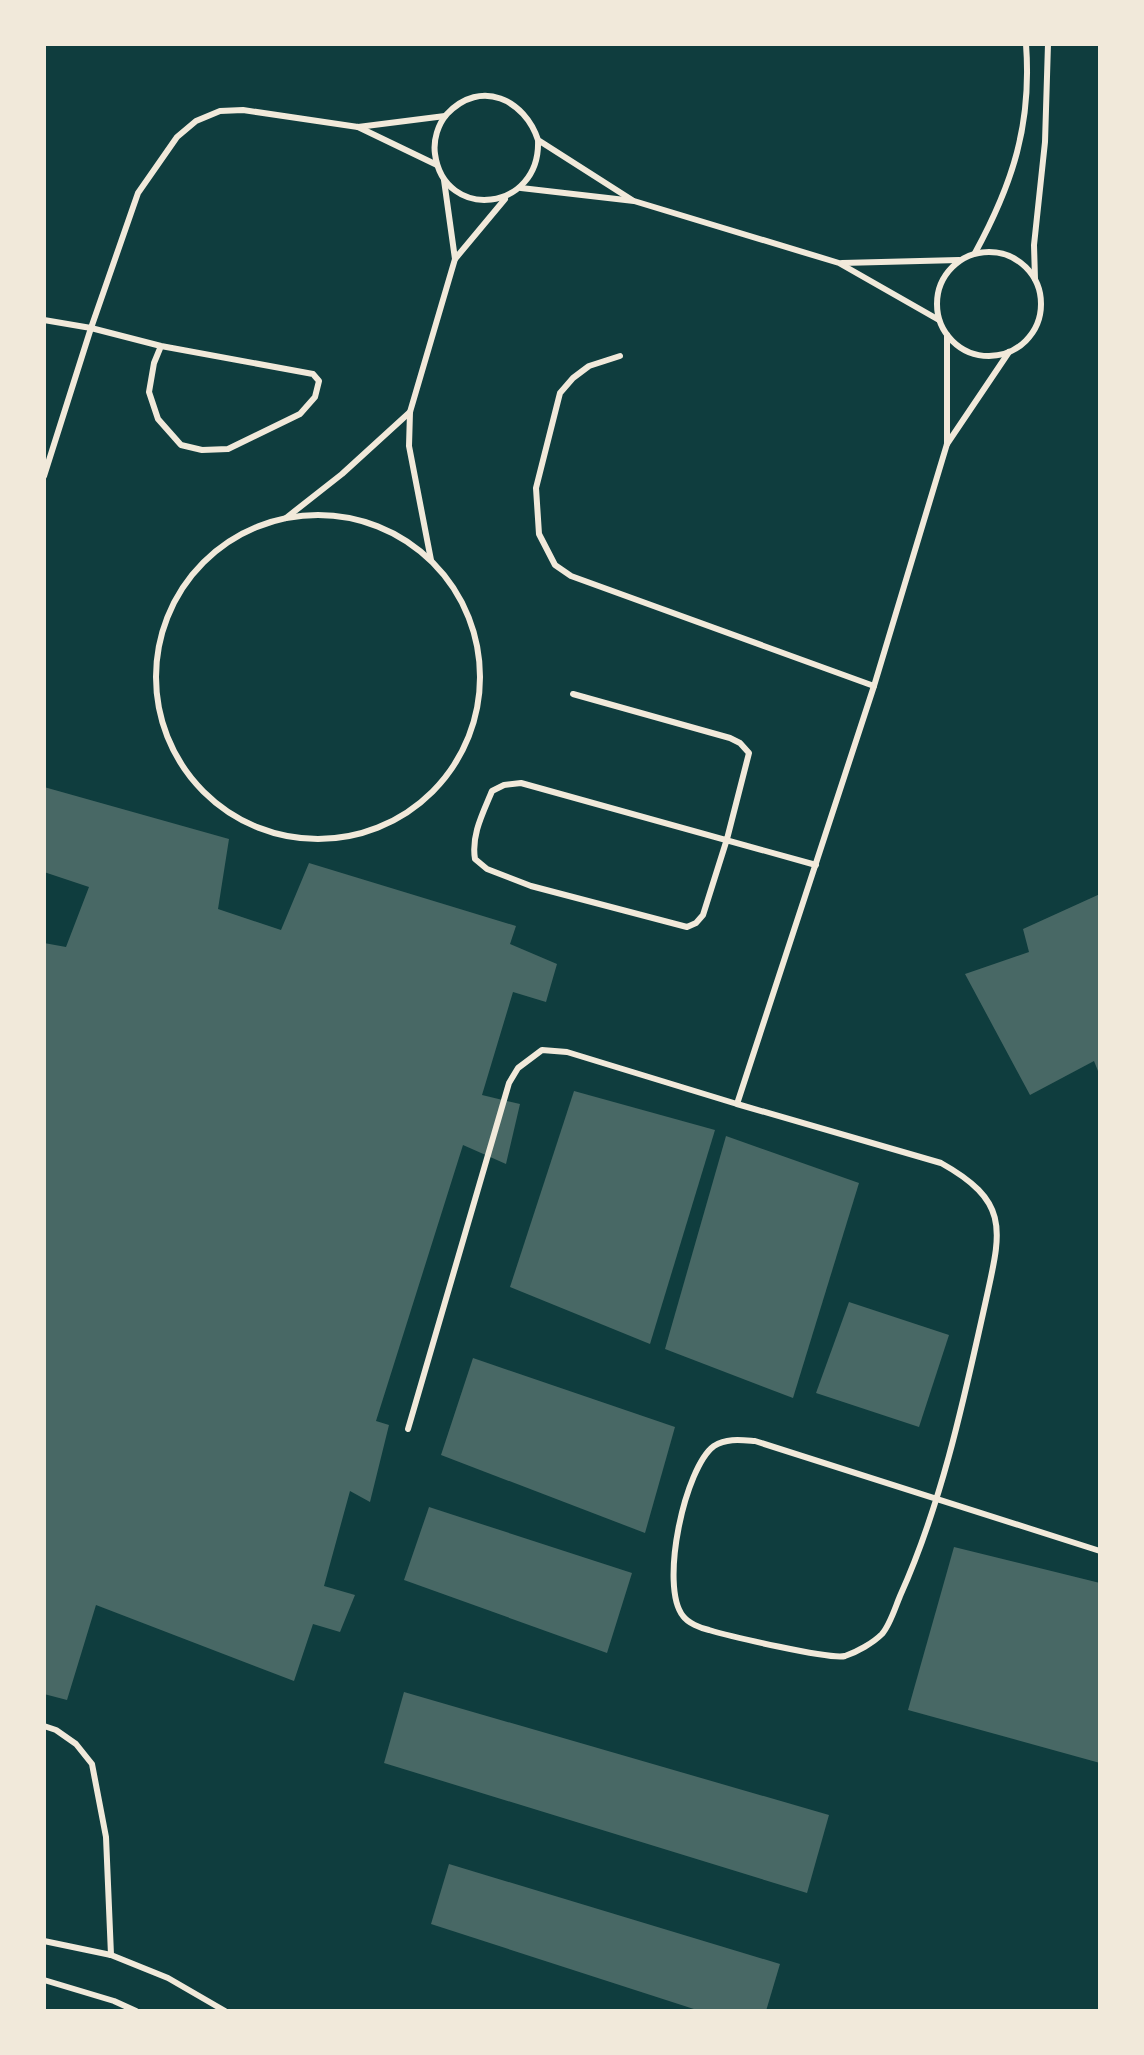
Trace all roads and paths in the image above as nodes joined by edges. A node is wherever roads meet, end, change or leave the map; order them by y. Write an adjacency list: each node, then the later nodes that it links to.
1 (1026, 44): 11 (lane)
2 (1048, 44): 15 (lane)
3 (445, 116): 4 (lane); 5 (lane); 6 (lane)
4 (358, 127): 6 (lane); 18 (lane)
5 (538, 140): 8 (lane); 10 (lane)
6 (437, 165): 7 (lane)
7 (444, 180): 9 (lane); 12 (lane)
8 (521, 188): 9 (lane); 10 (lane)
9 (506, 197): 12 (lane)
10 (634, 201): 14 (lane)
11 (975, 253): 13 (lane); 15 (lane)
12 (455, 259): 23 (lane)
13 (960, 260): 14 (lane); 17 (lane)
14 (839, 263): 17 (lane)
15 (1035, 279): 21 (lane)
16 (44, 320): 18 (lane)
17 (939, 320): 19 (lane)
18 (91, 328): 20 (lane); 25 (lane)
19 (947, 335): 21 (lane); 24 (lane)
20 (161, 346): 20 (lane)
21 (1009, 352): 24 (lane)
22 (620, 356): 28 (lane)
23 (410, 412): 26 (lane); 27 (lane)
24 (947, 444): 28 (lane)
25 (44, 476)
26 (286, 518): 27 (lane); 27 (lane)
27 (431, 560)
28 (874, 686): 31 (lane)
29 (573, 694): 30 (lane)
30 (727, 839): 30 (lane); 31 (lane)
31 (816, 865): 32 (lane)
32 (737, 1104): 33 (lane); 34 (lane)
33 (408, 1429)
34 (936, 1498): 34 (lane); 35 (lane)
35 (1100, 1551)
36 (44, 1726): 38 (lane)
37 (44, 1941): 38 (lane)
38 (111, 1955): 41 (lane)
39 (44, 1980): 40 (lane)
40 (136, 2011)
41 (225, 2011)

